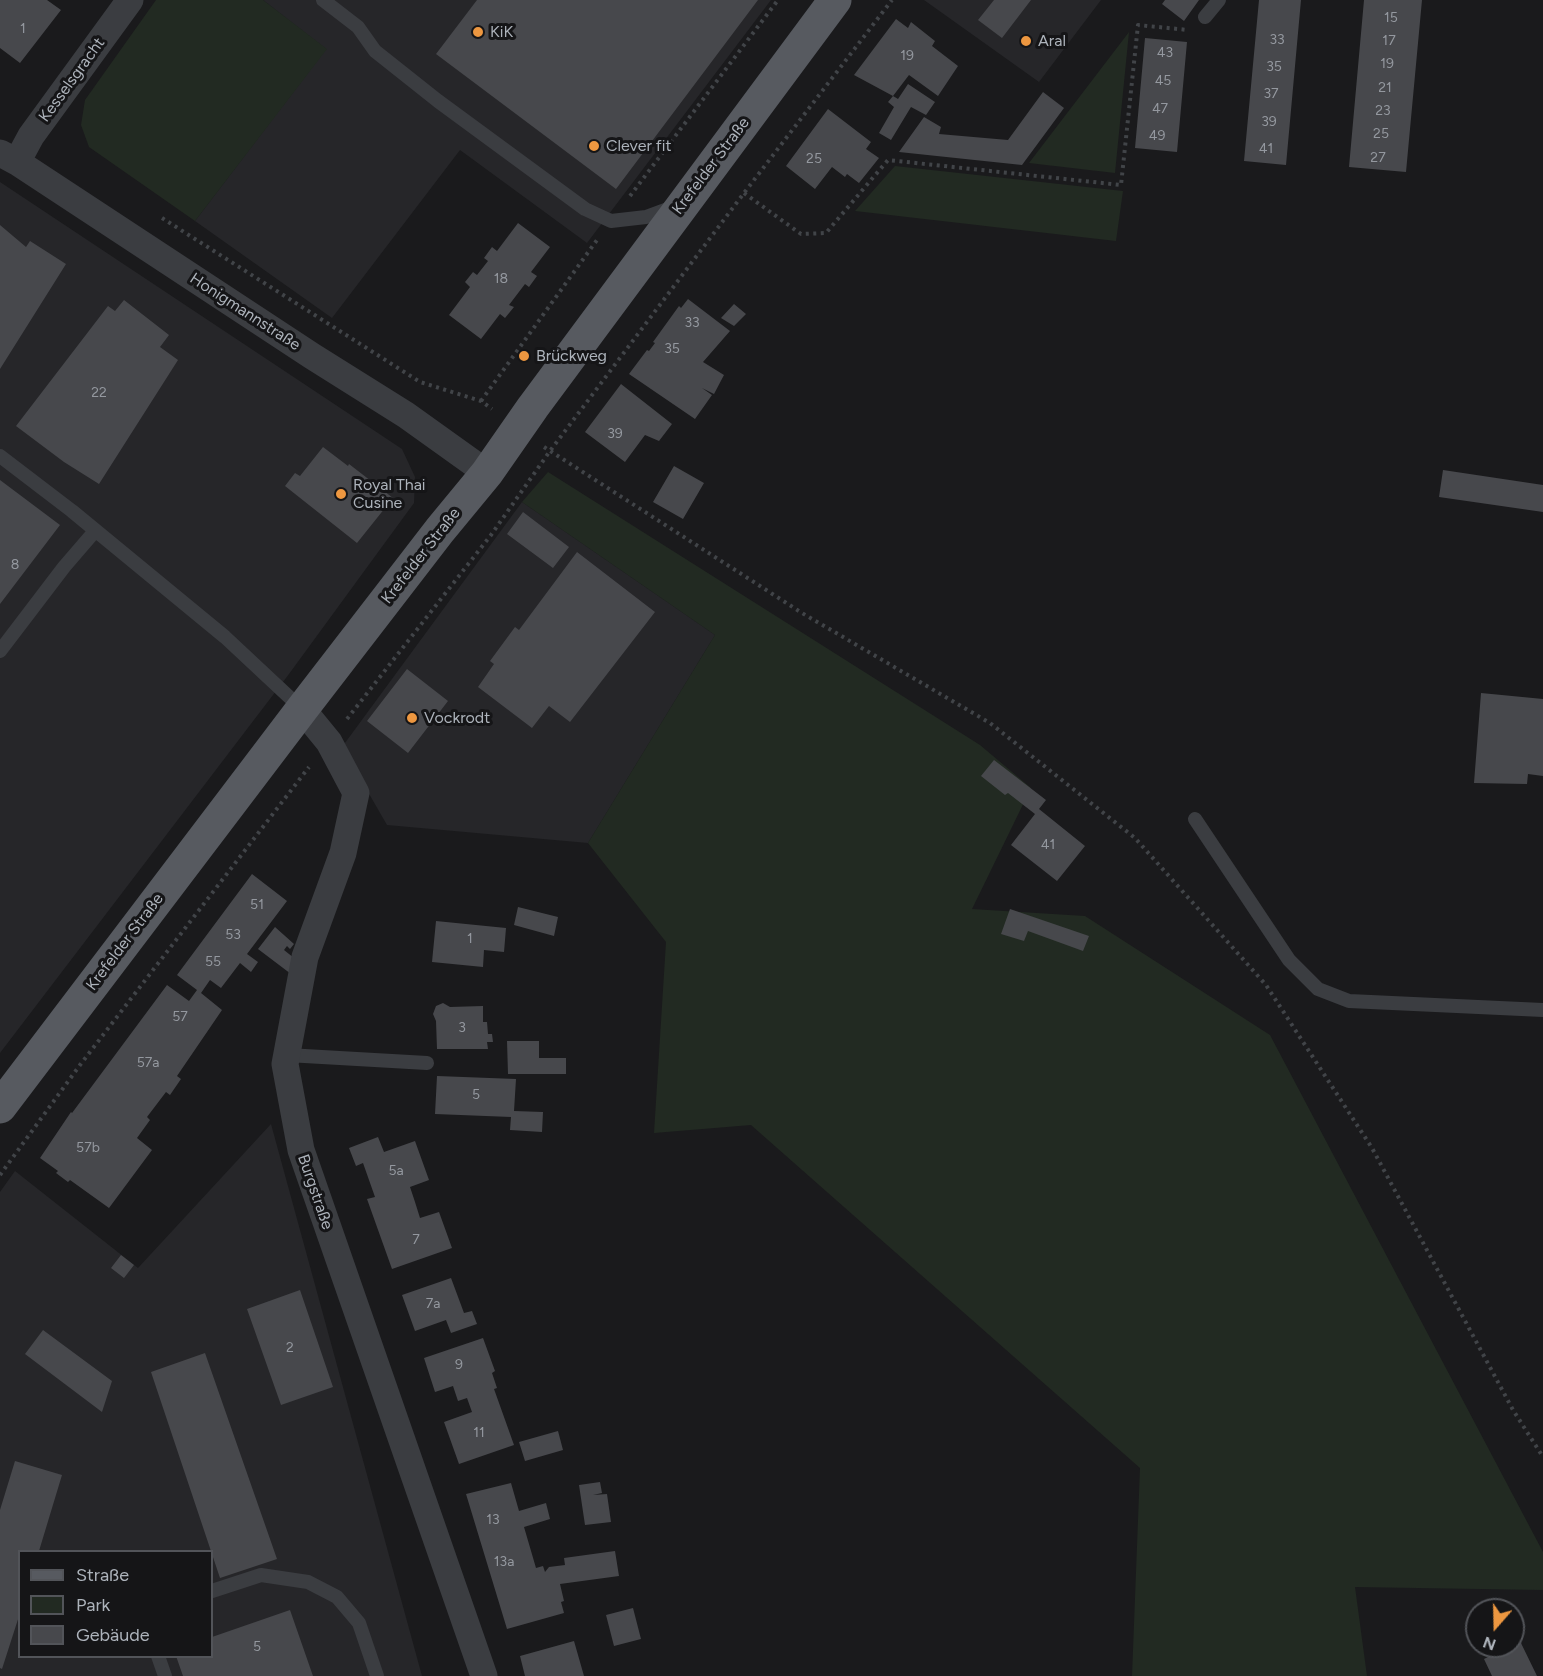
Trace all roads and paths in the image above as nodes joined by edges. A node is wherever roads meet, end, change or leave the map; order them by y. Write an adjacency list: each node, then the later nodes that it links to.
1 (130, 0): 7 (street, Kesselsgracht)
2 (323, 0): 9 (lane)
3 (835, 0): 9 (main road, Krefelder Straße)
4 (892, 0): 8 (path)
5 (1219, 0): 6 (lane)
6 (1205, 17): 8 (path)
7 (8, 158): 14 (street, Honigmannstraße)
8 (744, 193): 12 (path)
9 (684, 203): 14 (main road, Krefelder Straße)
10 (161, 218): 11 (path)
11 (481, 401)
12 (550, 451): 18 (path); 25 (path)
13 (0, 456): 15 (lane)
14 (487, 473): 17 (main road, Krefelder Straße)
15 (95, 531): 16 (lane); 17 (lane)
16 (0, 651)
17 (302, 709): 18 (street, Burgstraße); 23 (main road, Krefelder Straße)
18 (329, 742): 21 (street, Burgstraße); 24 (path)
19 (1195, 819): 20 (lane)
20 (1543, 1010)
21 (287, 1055): 22 (lane); 30 (street, Burgstraße)
22 (427, 1063)
23 (0, 1107)
24 (0, 1175)
25 (1543, 1457)
26 (213, 1591): 29 (lane)
27 (159, 1658): 28 (lane)
28 (165, 1676)
29 (377, 1676)
30 (484, 1676)

